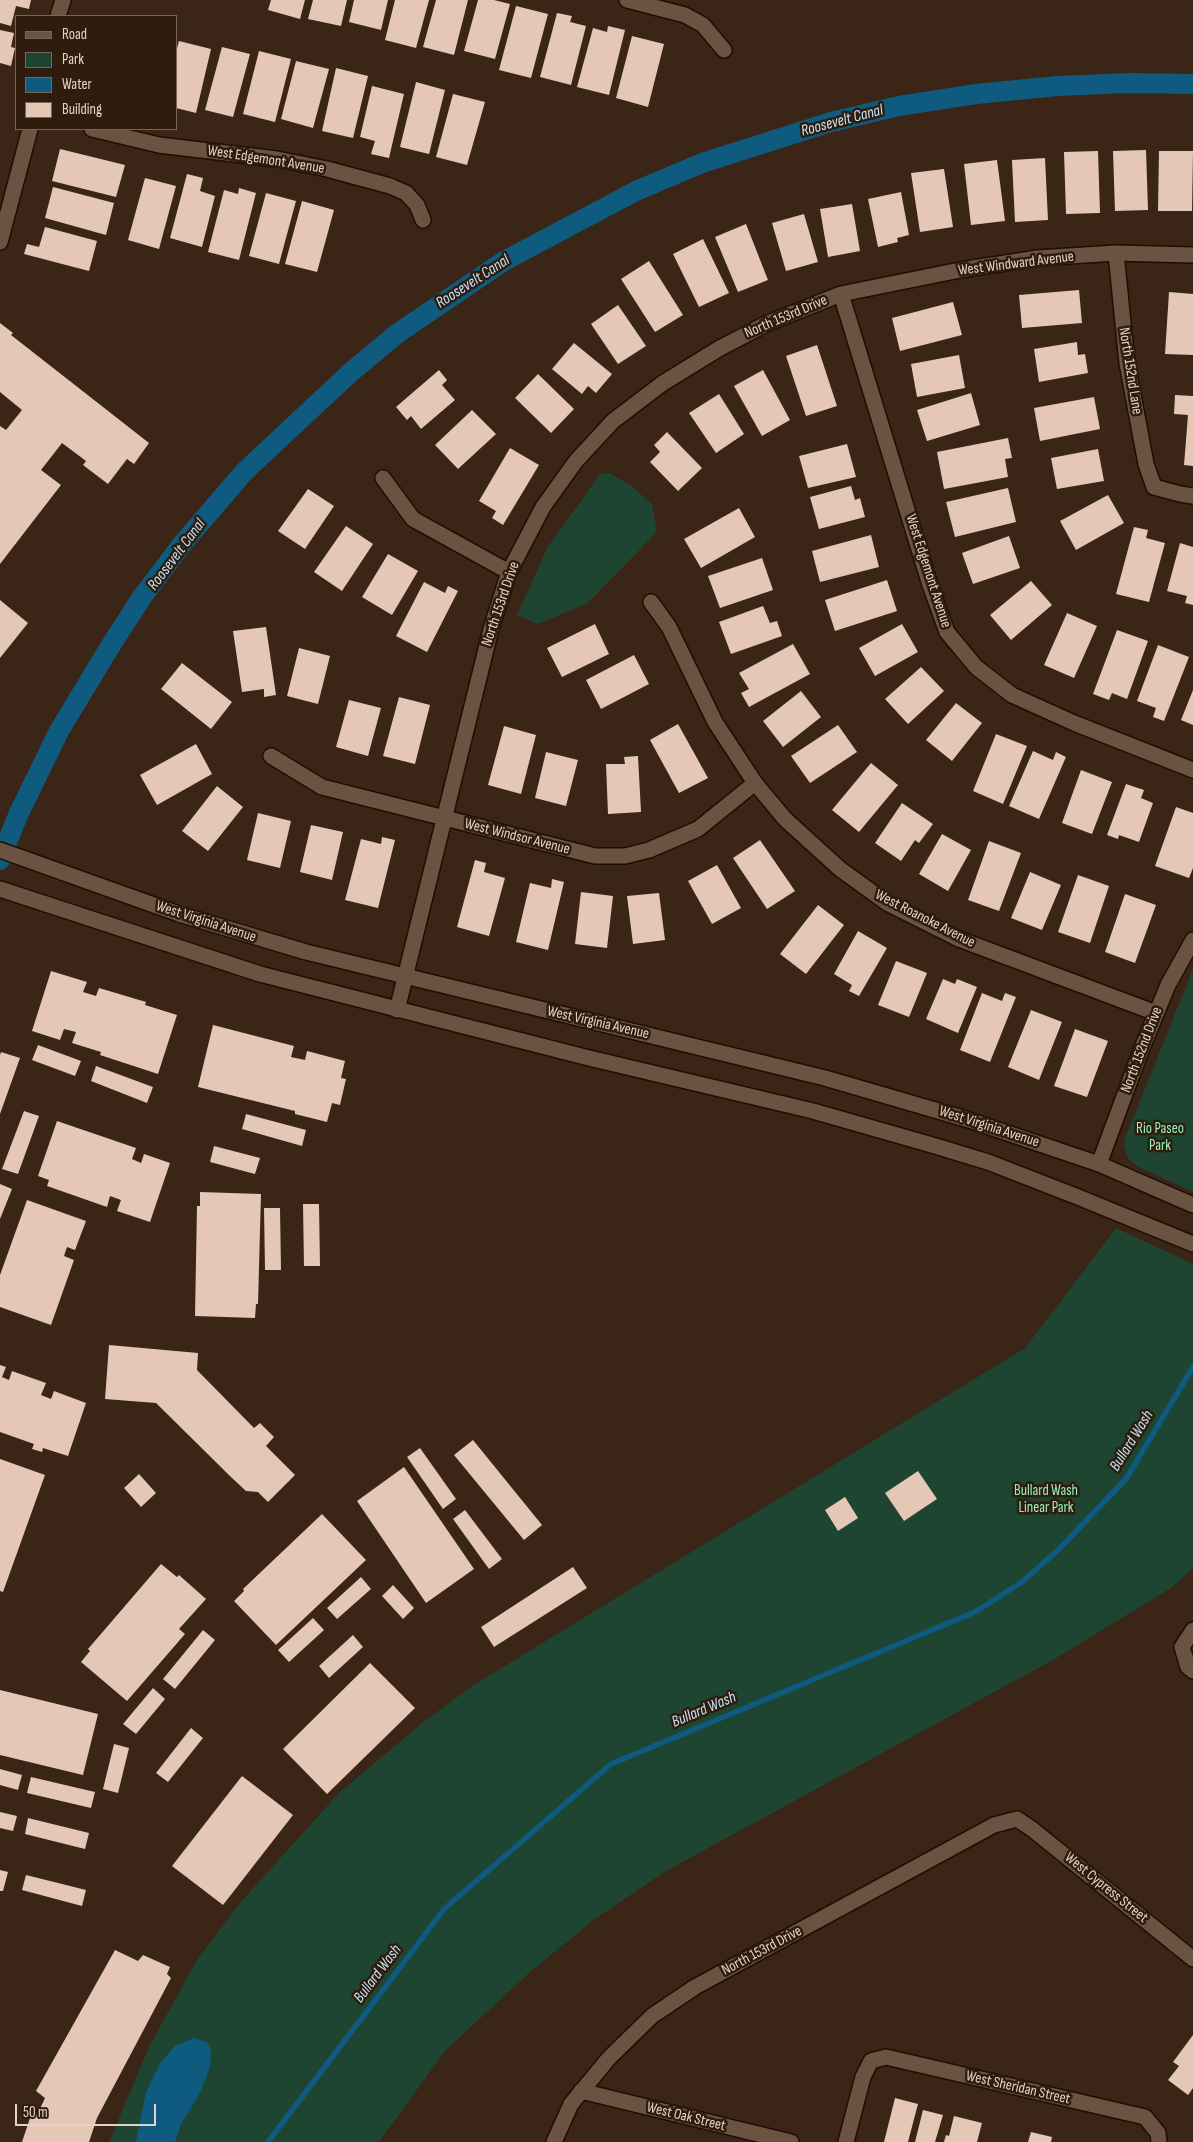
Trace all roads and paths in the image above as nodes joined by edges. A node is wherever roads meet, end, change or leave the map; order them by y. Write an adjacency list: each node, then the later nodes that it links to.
1 (63, 0): 3 (street)
2 (627, 0): 4 (street)
3 (58, 15)
4 (724, 50)
5 (30, 130): 8 (street)
6 (96, 130): 7 (street, West Edgemont Avenue)
7 (423, 220)
8 (0, 242)
9 (1116, 253): 10 (street, West Windward Avenue); 11 (street, West Windward Avenue); 13 (street, North 152nd Lane)
10 (1193, 255)
11 (841, 294): 14 (street, North 153rd Drive); 17 (street, West Edgemont Avenue)
12 (383, 478): 14 (street)
13 (1193, 496)
14 (509, 572): 19 (street, North 153rd Drive)
15 (651, 602): 18 (street, West Roanoke Avenue)
16 (271, 756): 19 (street, West Windsor Avenue)
17 (1193, 770)
18 (755, 783): 19 (street, West Windsor Avenue); 25 (street, West Roanoke Avenue)
19 (443, 820): 23 (street, North 153rd Drive)
20 (0, 850): 23 (street, West Virginia Avenue)
21 (0, 889): 24 (street)
22 (1193, 940): 25 (street, North 152nd Drive)
23 (405, 977): 24 (street, North 153rd Drive); 26 (street, West Virginia Avenue)
24 (397, 1010): 28 (street)
25 (1156, 1013): 26 (street, North 152nd Drive)
26 (1099, 1164): 27 (street, West Virginia Avenue)
27 (1193, 1205)
28 (1193, 1244)
29 (1193, 1630): 30 (street)
30 (1193, 1671)
31 (1018, 1819): 32 (street, West Cypress Street); 33 (street, North 153rd Drive)
32 (1193, 1959)
33 (581, 2091): 35 (street, North 153rd Drive); 36 (street, West Oak Street)
34 (1159, 2137): 37 (street, West Sheridan Street)
35 (554, 2142)
36 (792, 2142)
37 (846, 2142)

